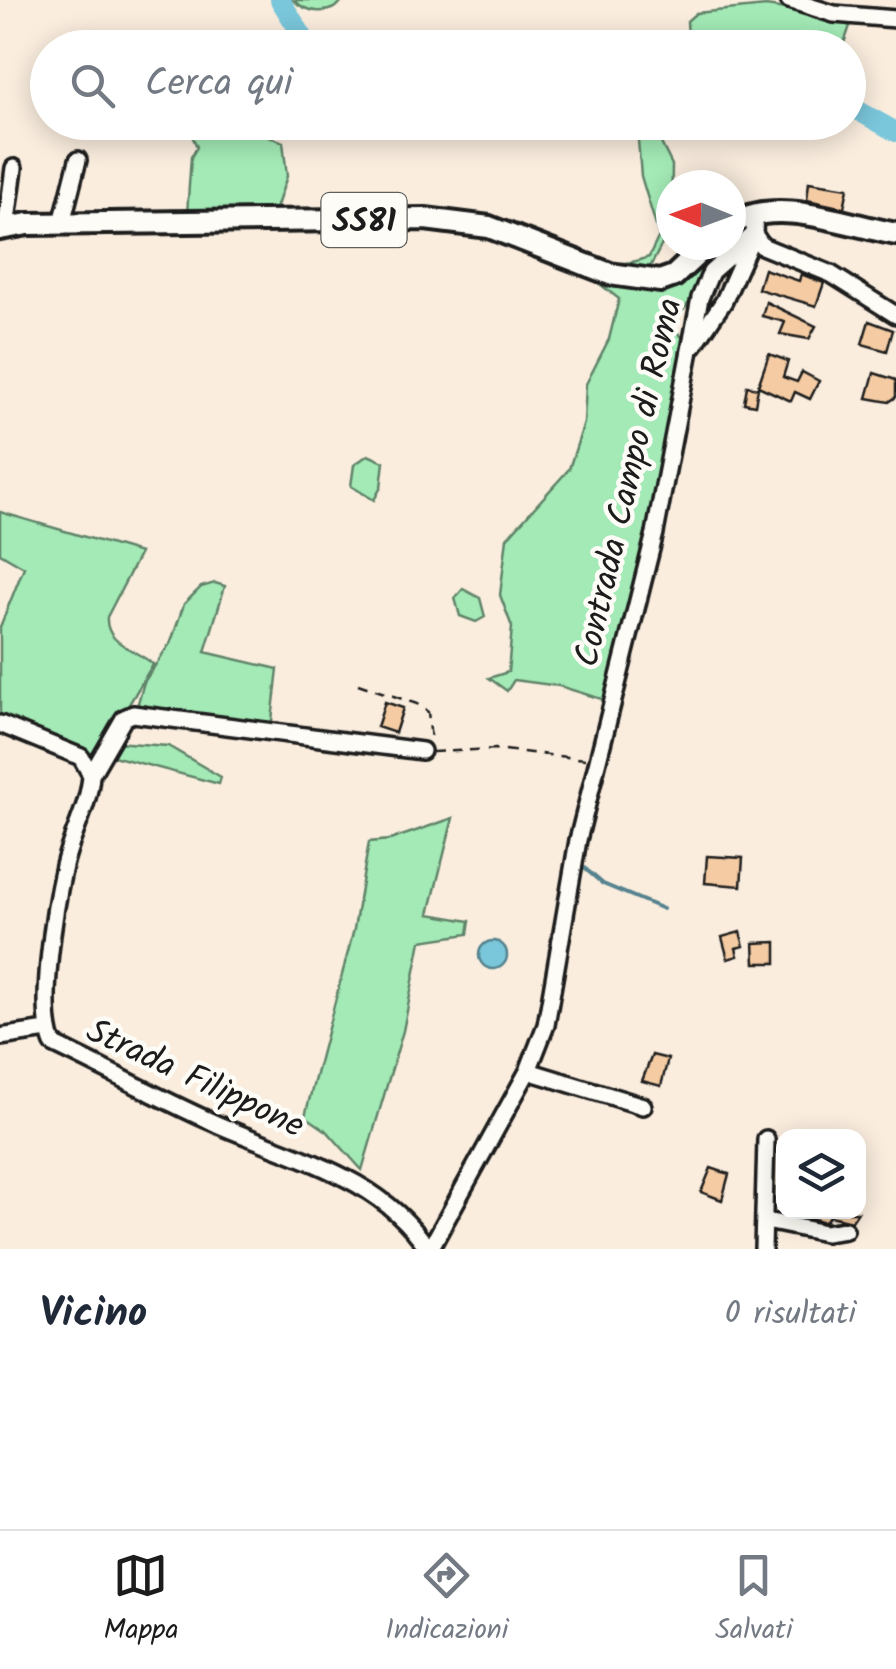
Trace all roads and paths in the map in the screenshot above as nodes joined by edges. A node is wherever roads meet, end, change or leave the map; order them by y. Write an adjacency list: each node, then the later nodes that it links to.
1 (788, 0): 2 (street)
2 (896, 19)
3 (78, 160): 5 (street)
4 (14, 168): 8 (street)
5 (62, 222): 8 (main road, SS81); 10 (main road, SS81)
6 (746, 224): 7 (main road)
7 (754, 224): 9 (main road); 11 (street); 12 (street); 12 (street, Contrada Campo di Roma)
8 (3, 228)
9 (896, 234)
10 (691, 260)
11 (896, 314)
12 (690, 350): 16 (street, Contrada Campo di Roma)
13 (358, 684): 16 (path)
14 (0, 724): 17 (street)
15 (422, 752): 17 (street, Strada Filippone)
16 (597, 761): 20 (street, Contrada Campo di Roma)
17 (91, 775): 18 (street, Strada Filippone)
18 (47, 1030): 19 (street); 25 (street, Strada Filippone)
19 (0, 1038)
20 (528, 1070): 21 (street); 25 (street, Contrada Campo di Roma)
21 (644, 1106)
22 (766, 1139): 23 (street)
23 (766, 1221): 24 (street); 26 (street)
24 (845, 1230)
25 (429, 1249)
26 (763, 1249)

